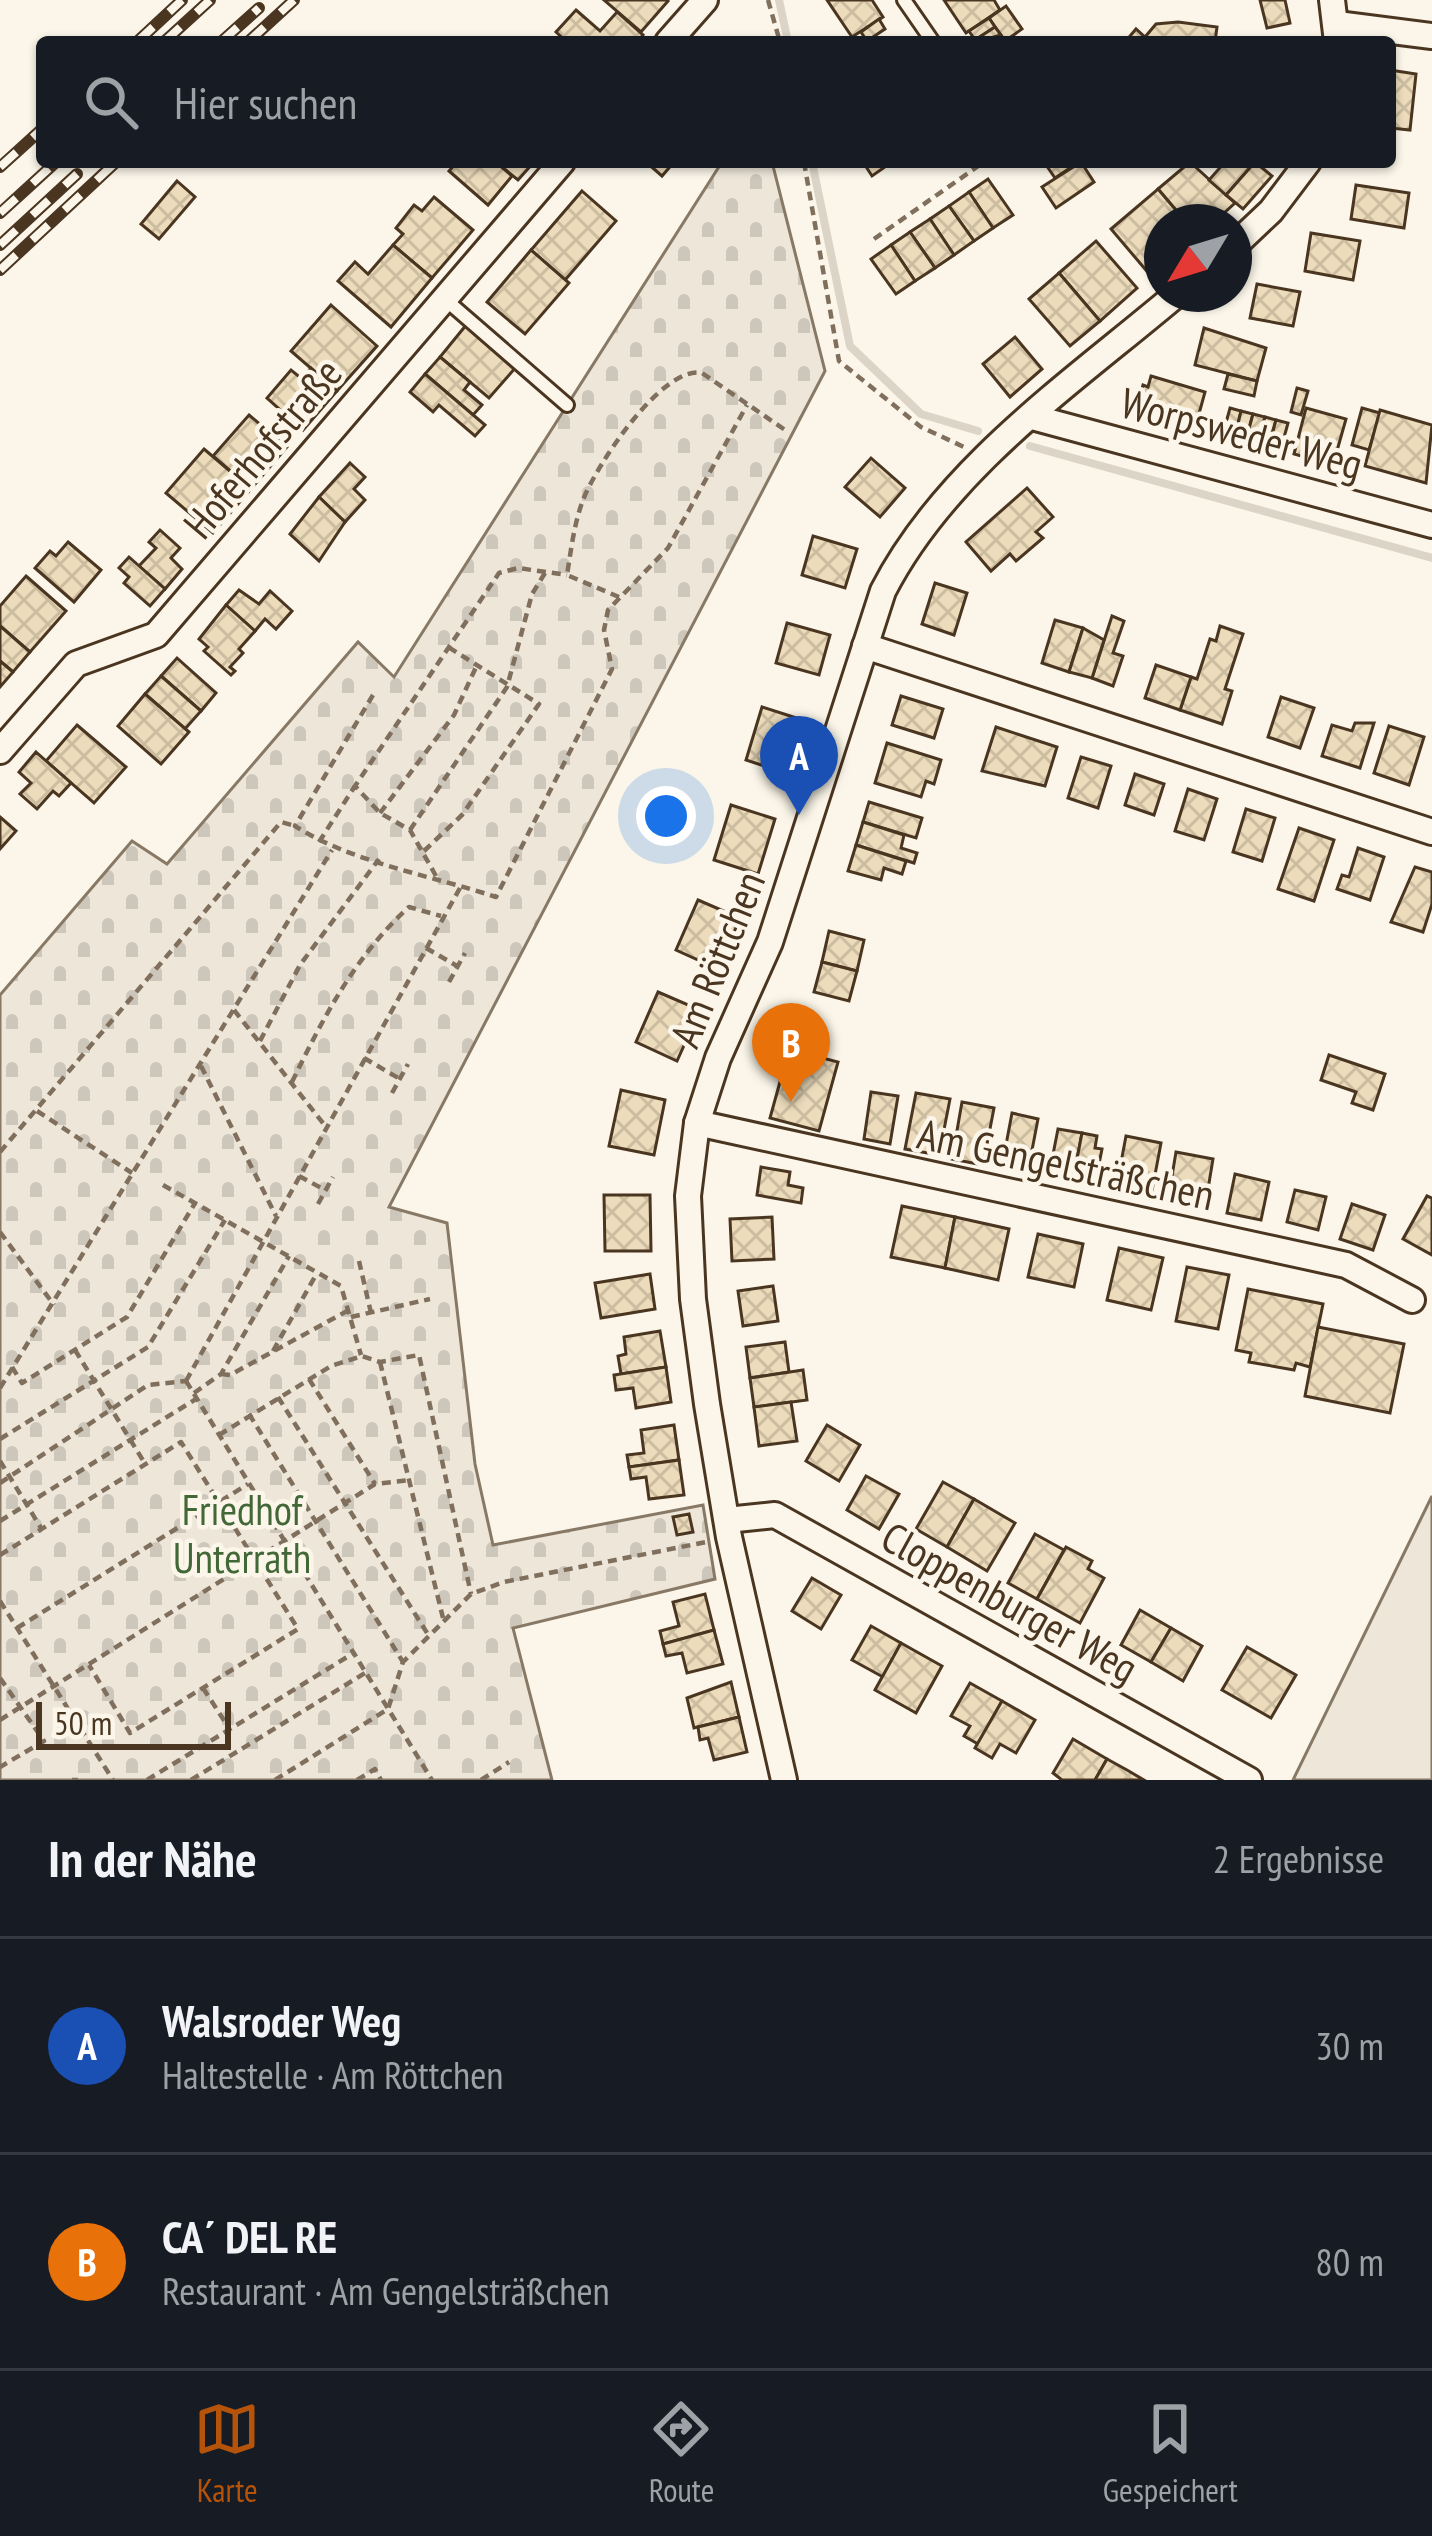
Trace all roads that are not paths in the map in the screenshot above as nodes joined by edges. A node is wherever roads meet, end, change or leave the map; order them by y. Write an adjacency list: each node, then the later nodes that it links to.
1 (705, 0): 4 (street)
2 (904, 0): 5 (lane)
3 (1336, 22): 6 (street)
4 (673, 36)
5 (928, 36)
6 (1432, 37)
7 (557, 168): 10 (street, Hoferhofstraße)
8 (1303, 168): 9 (street)
9 (1252, 229)
10 (442, 297): 12 (lane); 16 (street, Hoferhofstraße)
11 (1156, 312): 13 (street, Am Röttchen)
12 (567, 405)
13 (1032, 417): 14 (street, Worpsweder Weg); 15 (street, Am Röttchen)
14 (1432, 525)
15 (865, 646): 17 (street); 18 (street, Am Röttchen)
16 (0, 751)
17 (1432, 832)
18 (697, 1123): 19 (street, Am Gengelsträßchen); 20 (street, Am Röttchen)
19 (1412, 1300)
20 (727, 1520): 21 (street, Am Röttchen); 22 (street, Cloppenburger Weg)
21 (784, 1780)
22 (1249, 1780)

